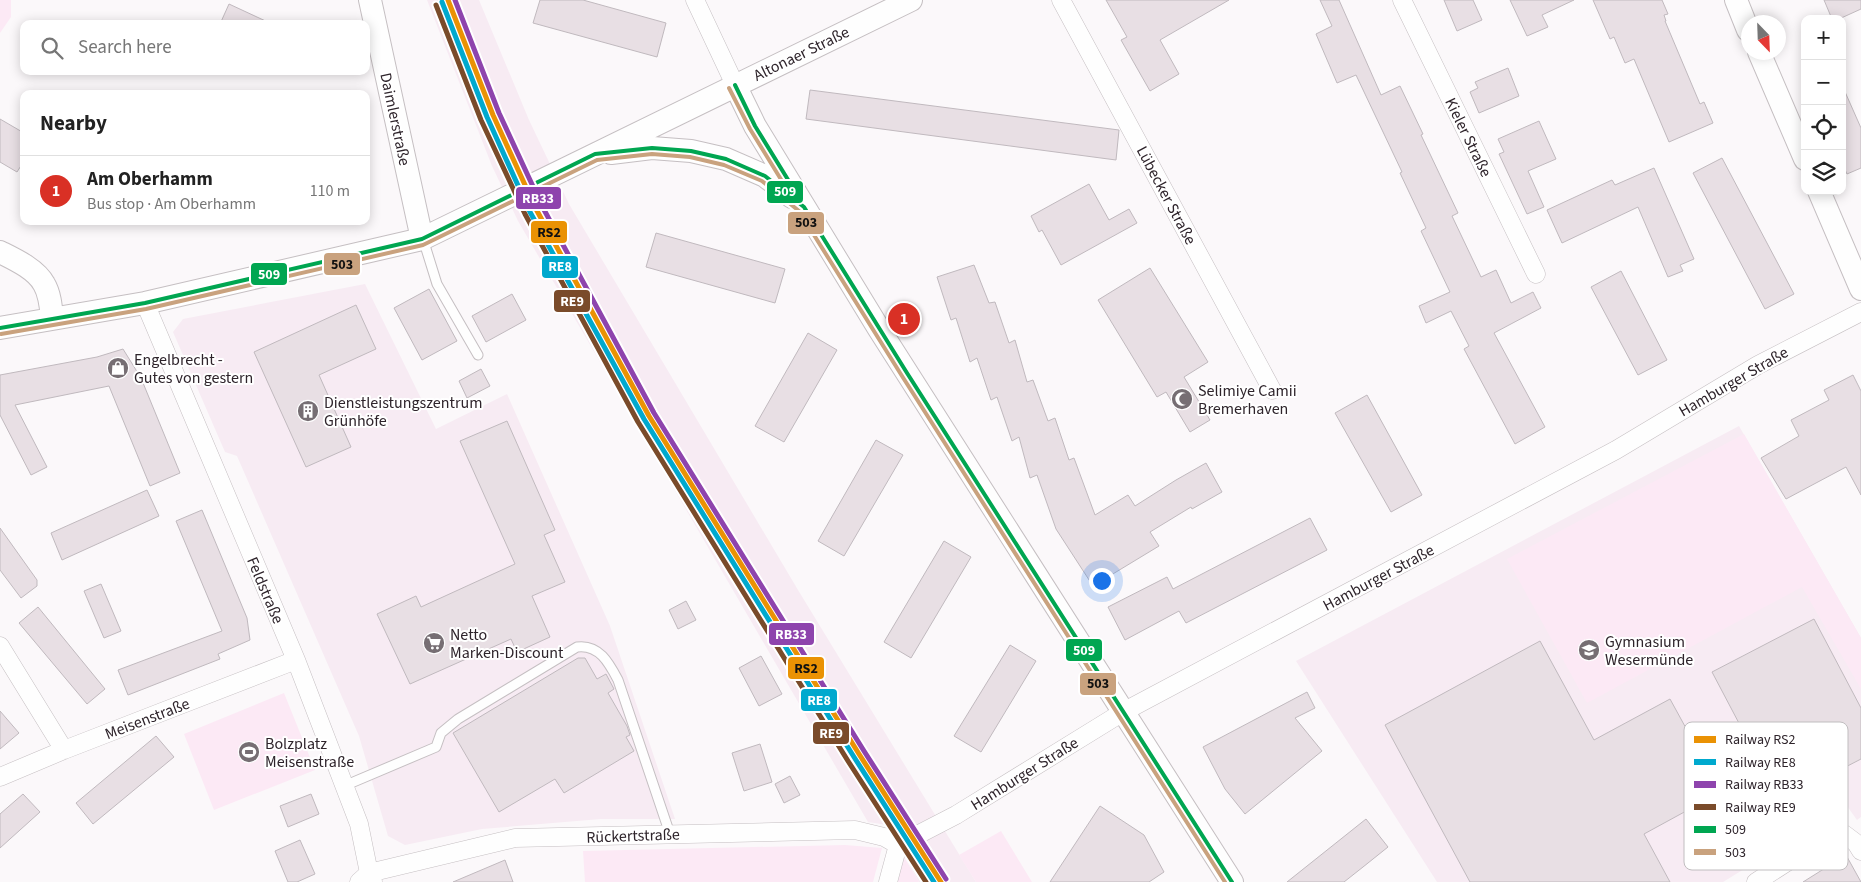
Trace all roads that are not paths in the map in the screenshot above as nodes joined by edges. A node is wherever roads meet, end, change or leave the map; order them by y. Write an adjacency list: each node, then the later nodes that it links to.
1 (370, 0): 14 (street, Daimlerstraße)
2 (695, 0): 9 (street)
3 (911, 0): 9 (street, Altonaer Straße)
4 (1061, 0): 23 (street, Lübecker Straße)
5 (1402, 0): 16 (street, Kieler Straße)
6 (1736, 0): 7 (street)
7 (1742, 15)
8 (1762, 60): 10 (street)
9 (735, 86): 11 (street, Altonaer Straße); 13 (street)
10 (1801, 150)
11 (595, 154): 13 (street); 14 (street, Altonaer Straße)
12 (1821, 195): 17 (street)
13 (804, 207): 26 (street)
14 (422, 239): 18 (street, Altonaer Straße); 22 (lane)
15 (0, 252): 20 (street)
16 (1536, 274)
17 (1861, 289)
18 (145, 303): 20 (street, Altonaer Straße); 25 (street, Feldstraße)
19 (1861, 312): 26 (street, Hamburger Straße)
20 (52, 318): 21 (street, Altonaer Straße)
21 (0, 328)
22 (478, 355)
23 (1272, 390)
24 (0, 646): 27 (street)
25 (296, 660): 27 (street, Meisenstraße); 29 (street, Feldstraße)
26 (1123, 712): 33 (street, Hamburger Straße); 37 (street)
27 (64, 750): 28 (street, Meisenstraße)
28 (0, 777)
29 (344, 786): 30 (lane); 35 (street, Feldstraße)
30 (670, 834): 33 (street, Rückertstraße); 35 (street, Rückertstraße)
31 (1848, 837): 32 (street)
32 (1861, 851)
33 (895, 854): 36 (street)
34 (1775, 870): 38 (street)
35 (367, 879)
36 (888, 882)
37 (1232, 882)
38 (1756, 882)

